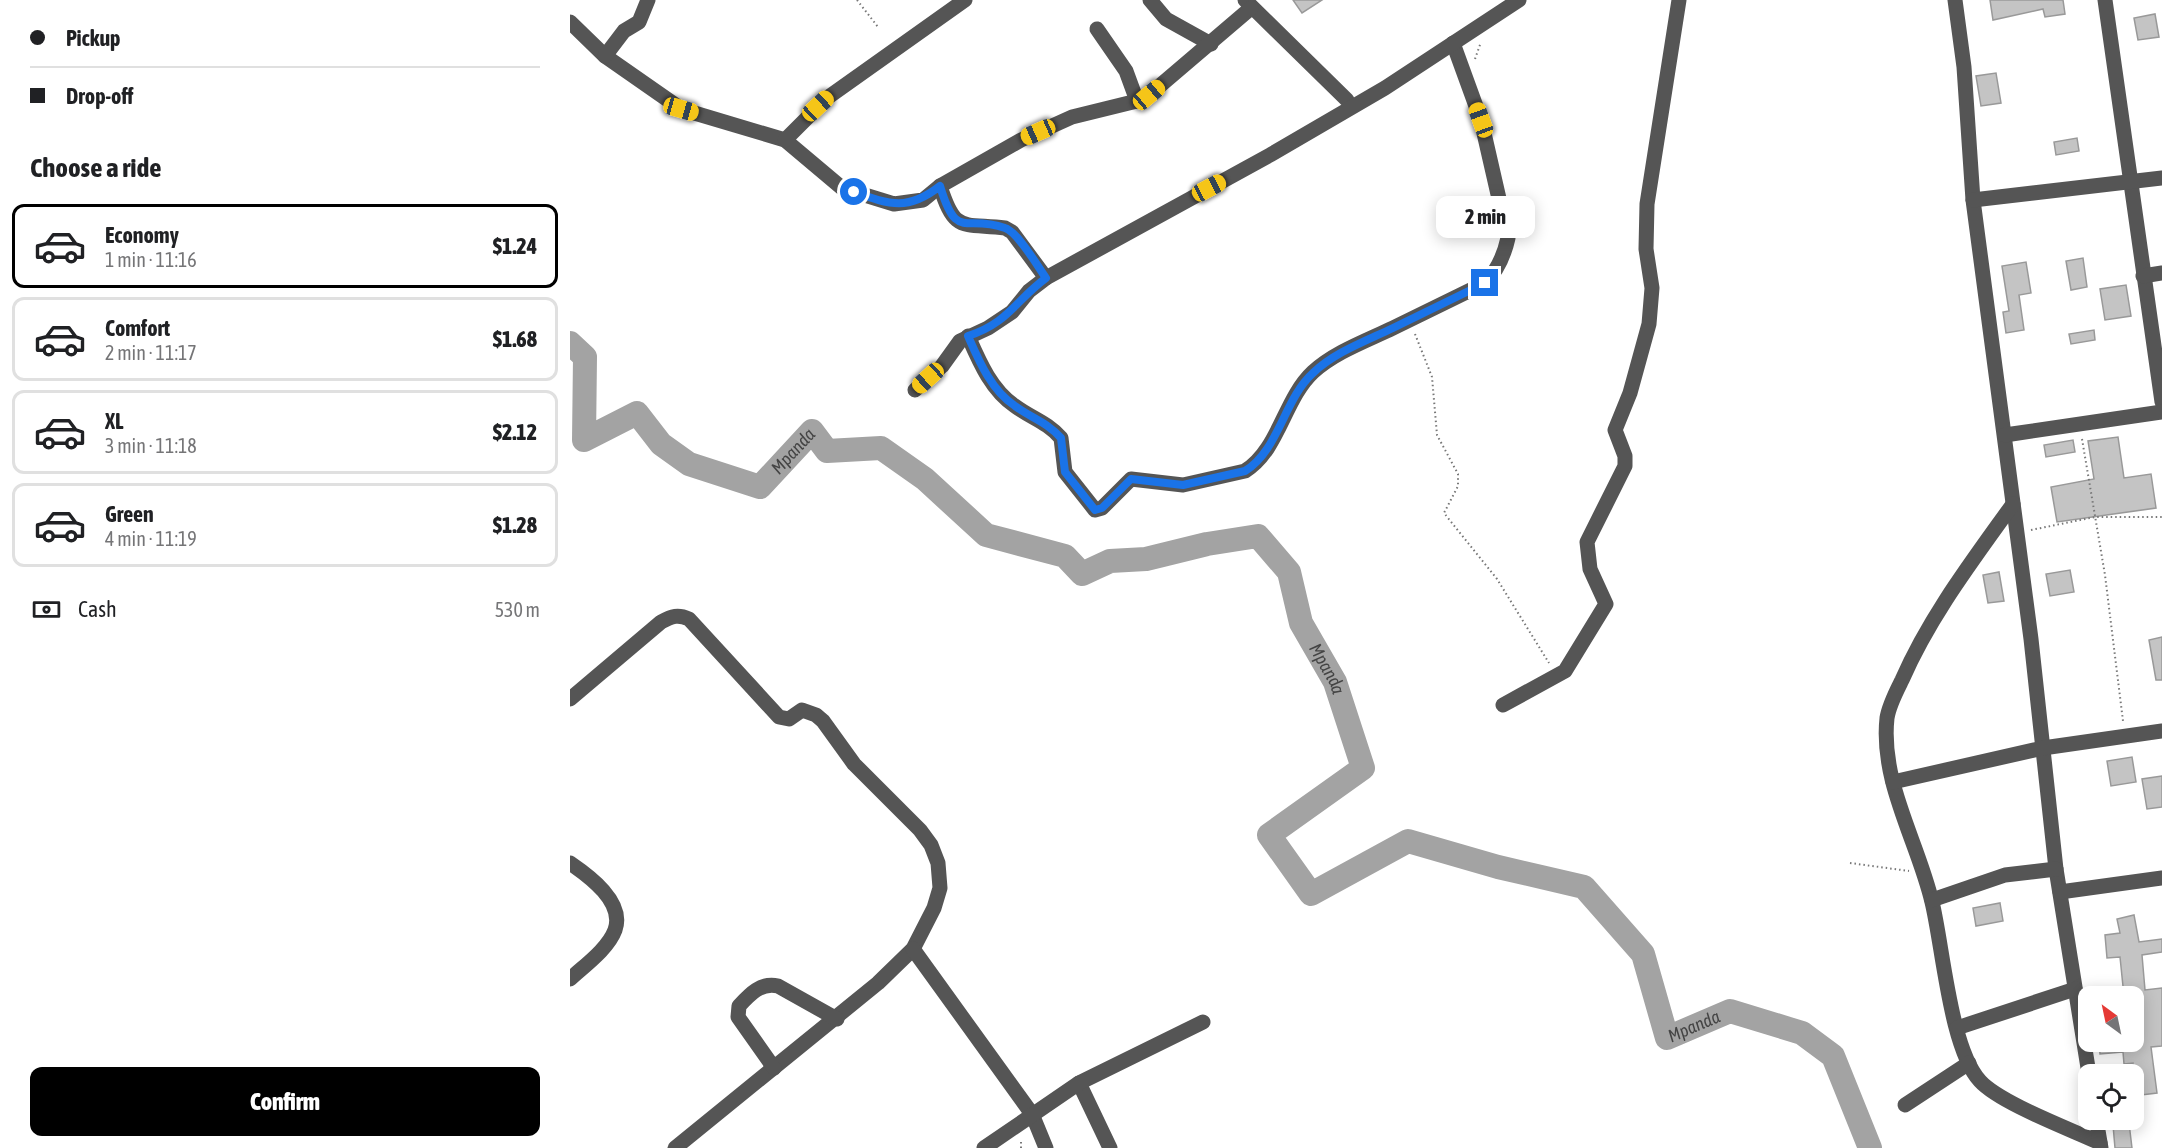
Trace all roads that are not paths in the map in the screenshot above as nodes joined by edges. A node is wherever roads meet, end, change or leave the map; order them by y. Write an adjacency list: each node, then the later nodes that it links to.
1 (648, 0): 13 (street)
2 (965, 0): 16 (street)
3 (1150, 0): 12 (street)
4 (1518, 0): 11 (street)
5 (1679, 0): 31 (street)
6 (1954, 0): 20 (street)
7 (2105, 0): 18 (street)
8 (1248, 4): 12 (street); 15 (street)
9 (570, 22): 13 (street)
10 (1097, 29): 14 (street)
11 (1453, 43): 23 (street); 24 (street)
12 (1211, 44): 14 (street)
13 (605, 56): 16 (street)
14 (1137, 100): 19 (street)
15 (1347, 100)
16 (785, 140): 19 (street)
17 (2162, 178): 18 (street)
18 (2129, 184): 20 (street); 22 (street)
19 (940, 186): 23 (street)
20 (1973, 200): 28 (street)
21 (2162, 273): 22 (street)
22 (2143, 276): 26 (street)
23 (1046, 278): 24 (street)
24 (968, 336): 25 (street)
25 (915, 390)
26 (2162, 402)
27 (2162, 412): 28 (street)
28 (2005, 435): 29 (street)
29 (2013, 504): 33 (street); 34 (street)
30 (570, 699): 40 (street)
31 (1503, 705)
32 (2162, 731): 33 (street)
33 (2043, 748): 34 (street); 36 (street)
34 (1893, 782): 39 (street)
35 (570, 863): 41 (street)
36 (2056, 869): 38 (street); 39 (street)
37 (2162, 879): 38 (street)
38 (2060, 892): 42 (street)
39 (1932, 900): 45 (street)
40 (914, 950): 43 (street); 51 (street)
41 (570, 979)
42 (2075, 989): 45 (street); 47 (street)
43 (837, 1019): 48 (street); 48 (street)
44 (1203, 1022): 49 (street)
45 (1957, 1028): 46 (street)
46 (1969, 1063): 50 (street); 53 (street)
47 (2087, 1064)
48 (774, 1068): 54 (street)
49 (1079, 1083): 51 (street); 57 (street)
50 (1905, 1105)
51 (1032, 1114): 55 (street); 56 (street)
52 (2098, 1130): 53 (street)
53 (2100, 1146)
54 (675, 1148)
55 (984, 1148)
56 (1046, 1148)
57 (1110, 1148)

